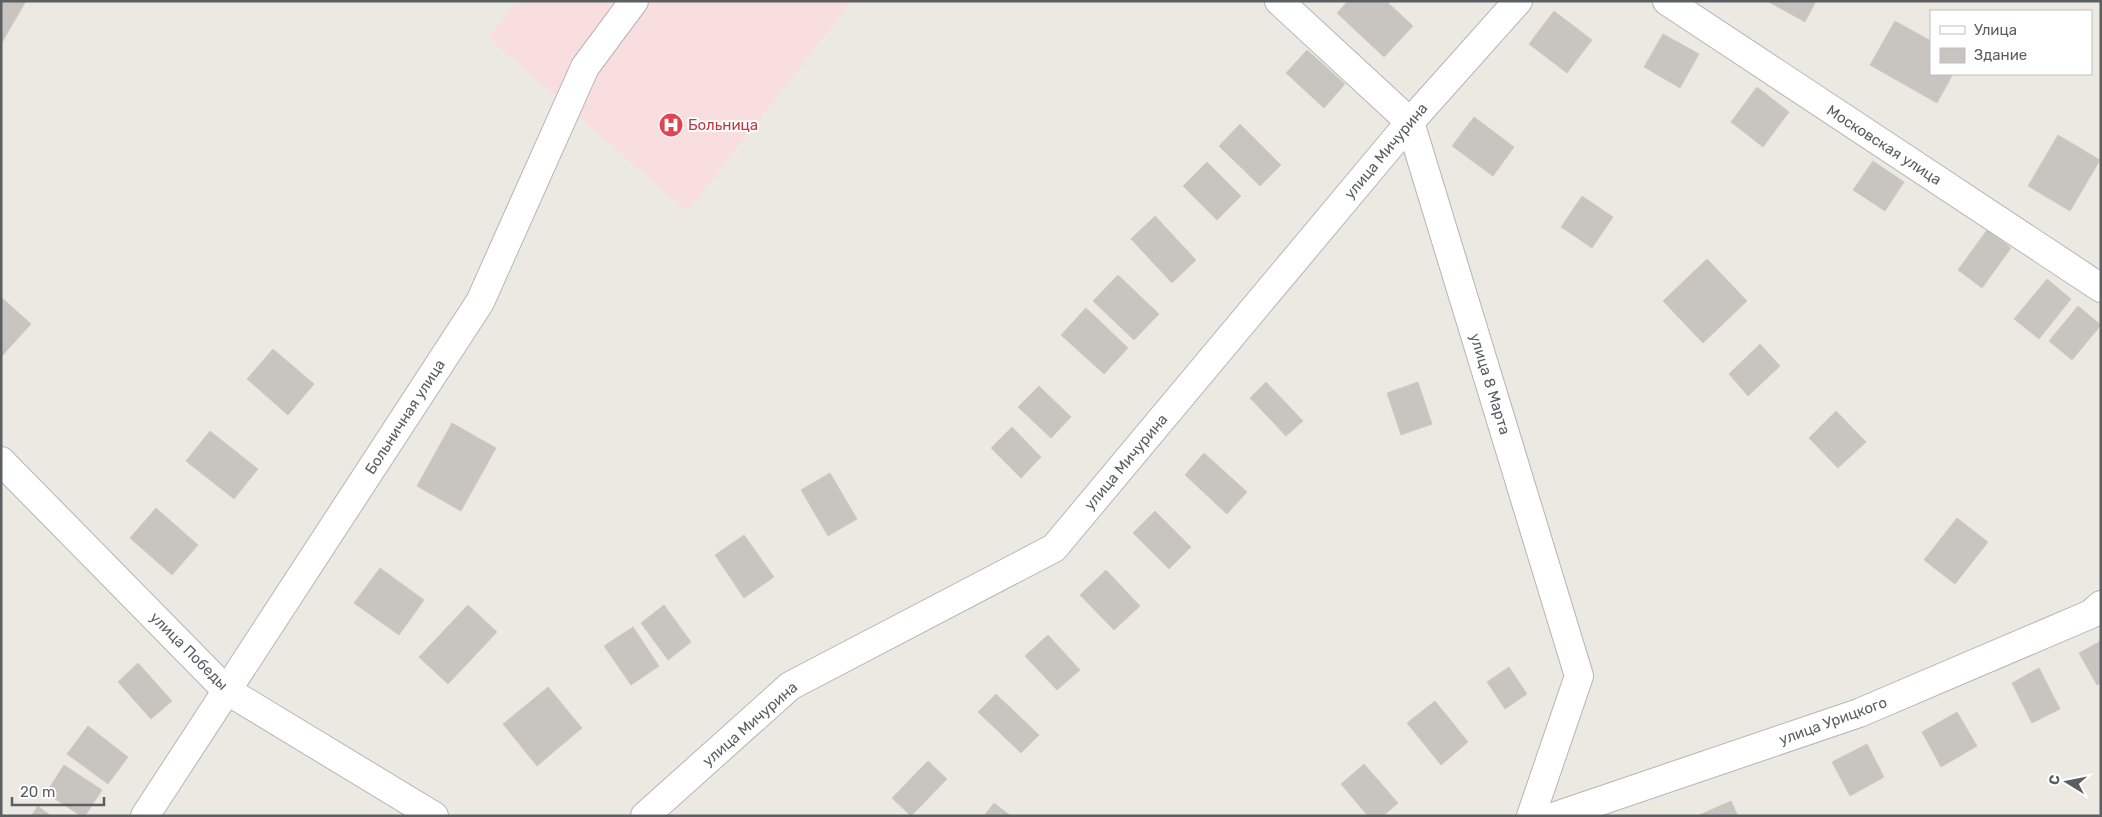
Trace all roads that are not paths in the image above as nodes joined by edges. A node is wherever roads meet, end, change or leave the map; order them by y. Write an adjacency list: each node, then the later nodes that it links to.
1 (634, 1): 9 (street, Больничная улица)
2 (1279, 1): 5 (street)
3 (1518, 1): 5 (street, улица Мичурина)
4 (1667, 1): 6 (street, Московская улица)
5 (1410, 122): 12 (street, улица Мичурина); 13 (street, улица 8 Марта)
6 (2101, 288)
7 (1, 461): 9 (street, улица Победы)
8 (2101, 605): 14 (street, улица Урицкого)
9 (226, 690): 10 (street, Больничная улица); 11 (street, улица Победы)
10 (145, 816)
11 (434, 816)
12 (646, 816)
13 (1531, 816)
14 (1556, 816)

